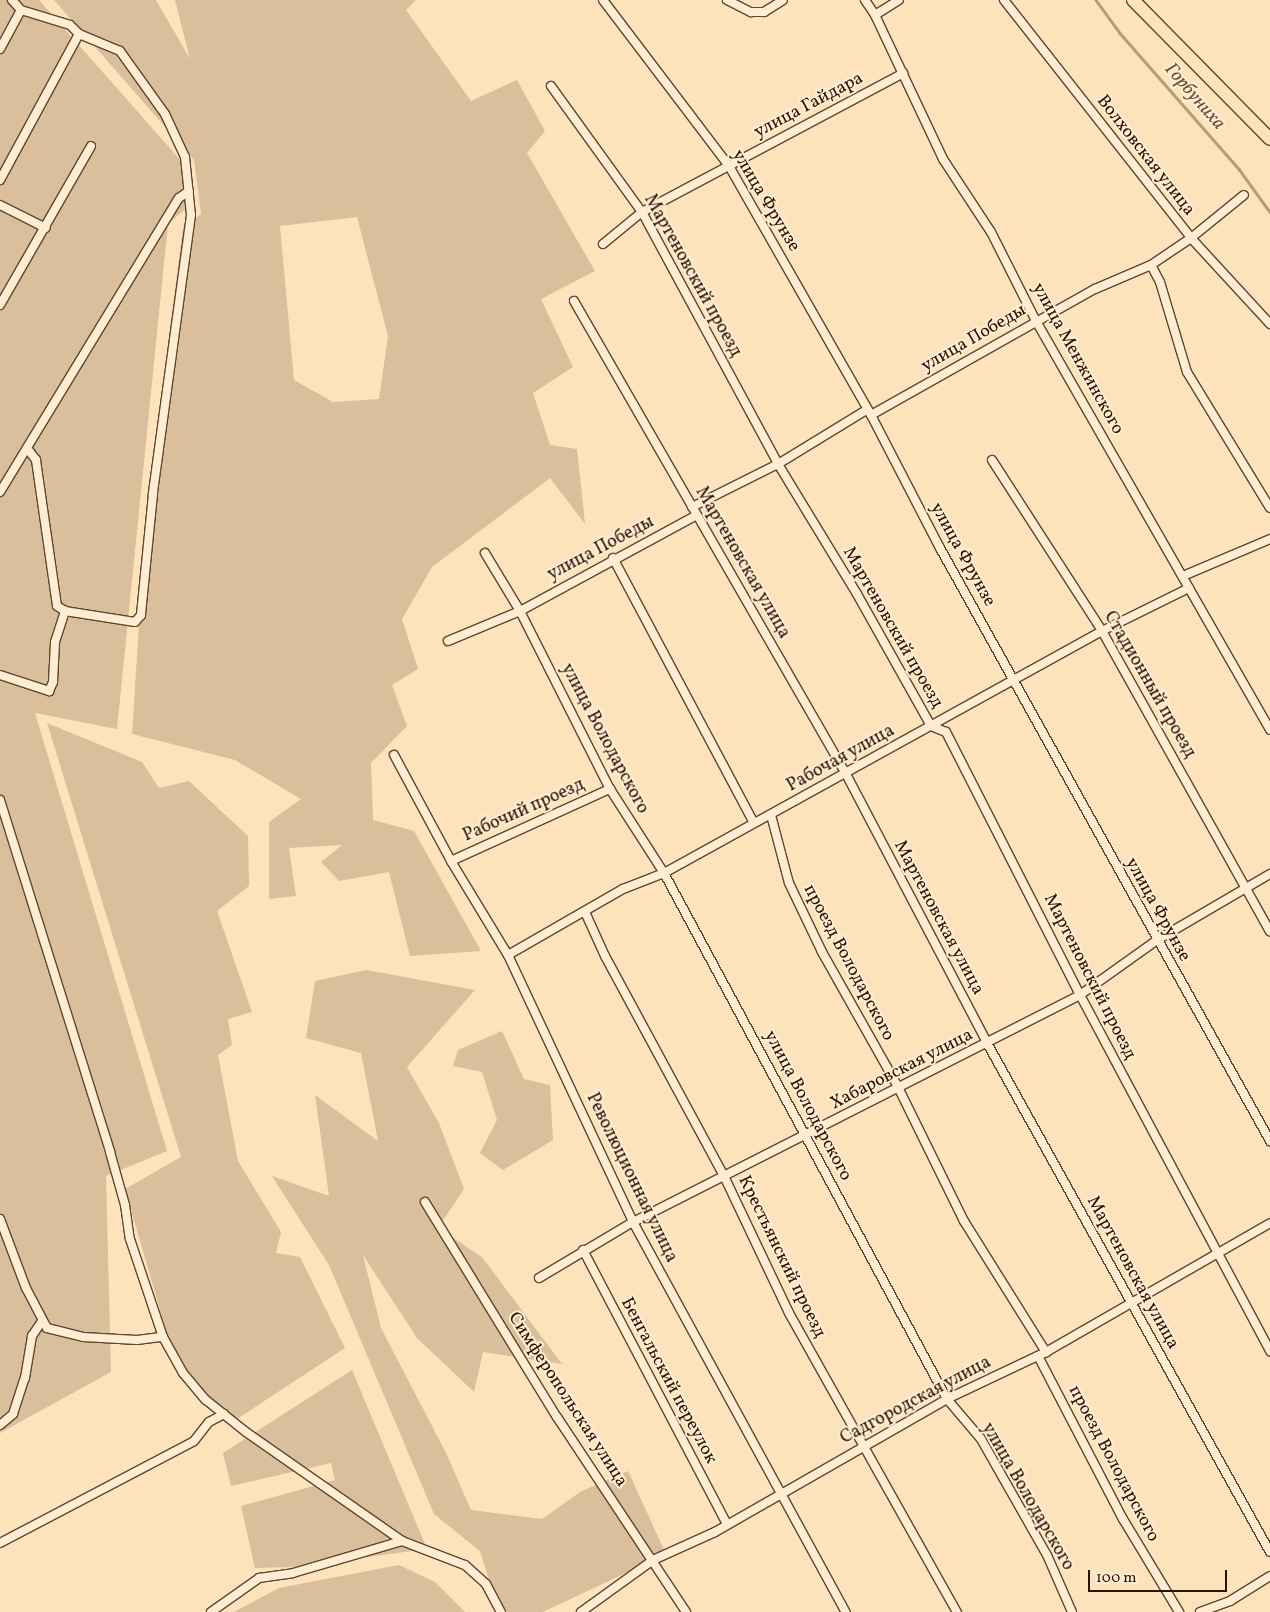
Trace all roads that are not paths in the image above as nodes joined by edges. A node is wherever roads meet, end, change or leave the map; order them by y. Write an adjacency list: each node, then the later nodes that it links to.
1 (12, 0): 9 (street)
2 (603, 0): 17 (street, улица Фрунзе)
3 (727, 0): 4 (street)
4 (783, 0)
5 (865, 0): 10 (street, улица Менжинского)
6 (899, 0): 10 (street)
7 (1004, 0): 24 (street, Волховская улица)
8 (1133, 0): 15 (main road)
9 (21, 10): 11 (street); 12 (street)
10 (875, 15): 13 (street, улица Менжинского)
11 (80, 34): 18 (street); 19 (street)
12 (0, 49)
13 (903, 72): 17 (street, улица Гайдара); 29 (street, улица Менжинского)
14 (551, 86): 22 (street, Мартеновский проезд)
15 (1270, 139)
16 (92, 146): 23 (street)
17 (729, 166): 22 (street, улица Гайдара); 31 (street, улица Фрунзе)
18 (0, 180)
19 (189, 191): 32 (street); 44 (street)
20 (1244, 195): 24 (street, улица Победы)
21 (0, 205): 23 (street)
22 (642, 212): 25 (street, улица Гайдара); 34 (street, Мартеновский проезд)
23 (46, 228): 28 (street)
24 (1191, 238): 26 (street, улица Победы); 30 (street, Волховская улица)
25 (603, 244)
26 (1151, 265): 29 (street, улица Победы); 37 (street)
27 (574, 302): 36 (street, Мартеновская улица)
28 (0, 305)
29 (1036, 321): 31 (street, улица Победы); 42 (street, улица Менжинского)
30 (1270, 324)
31 (870, 412): 34 (street, улица Победы); 49 (street, улица Фрунзе)
32 (27, 448): 35 (street); 44 (street)
33 (992, 460): 46 (street, Стадионный проезд)
34 (778, 464): 36 (street, улица Победы); 50 (street, Мартеновский проезд)
35 (0, 492)
36 (692, 507): 38 (street, Мартеновская улица)
37 (1270, 508)
38 (697, 515): 41 (street, улица Победы); 53 (street, Мартеновская улица)
39 (1270, 539): 42 (street)
40 (485, 553): 45 (street, улица Володарского)
41 (613, 558): 45 (street, улица Победы); 57 (street)
42 (1183, 576): 43 (street, улица Менжинского)
43 (1189, 588): 46 (street, Рабочая улица); 51 (street, улица Менжинского)
44 (65, 611): 48 (street)
45 (520, 611): 47 (street, улица Победы); 54 (street, улица Володарского)
46 (1102, 631): 49 (street, Рабочая улица); 61 (street, Стадионный проезд)
47 (448, 641)
48 (0, 676)
49 (1014, 679): 50 (street, Рабочая улица); 64 (street, улица Фрунзе)
50 (931, 726): 53 (street, Рабочая улица); 66 (street, Мартеновский проезд)
51 (1270, 730)
52 (394, 755): 58 (street, Революционная улица)
53 (846, 774): 56 (street, Рабочая улица); 67 (street, Мартеновская улица)
54 (610, 789): 58 (street, Рабочий проезд); 59 (street, улица Володарского)
55 (0, 800): 81 (street)
56 (771, 815): 57 (street, Рабочая улица); 68 (street, проезд Володарского)
57 (754, 823): 59 (street, Рабочая улица)
58 (451, 861): 65 (street, Революционная улица)
59 (664, 873): 62 (street, Рабочая улица); 69 (street, улица Володарского)
60 (1270, 874): 61 (street, Хабаровская улица)
61 (1245, 886): 63 (street, Стадионный проезд); 64 (street, Хабаровская улица)
62 (585, 912): 65 (street, Рабочая улица); 71 (street, Крестьянский проезд)
63 (1270, 931)
64 (1157, 940): 66 (street, Хабаровская улица); 70 (street, улица Фрунзе)
65 (508, 955): 74 (street, Революционная улица)
66 (1080, 995): 67 (street, Хабаровская улица); 77 (street, Мартеновский проезд)
67 (987, 1043): 68 (street, Хабаровская улица); 79 (street, Мартеновская улица)
68 (898, 1087): 69 (street, Хабаровская улица); 83 (street, проезд Володарского)
69 (806, 1137): 71 (street, Хабаровская улица); 85 (street, улица Володарского)
70 (1270, 1141)
71 (724, 1176): 74 (street, Хабаровская улица); 88 (street, Крестьянский проезд)
72 (425, 1202): 94 (street, Симферопольская улица)
73 (0, 1219): 80 (street)
74 (633, 1222): 76 (street, Хабаровская улица); 89 (street, Революционная улица)
75 (1270, 1223): 77 (street, Садгородская улица)
76 (584, 1250): 78 (street, Хабаровская улица); 90 (street, Бенгальский переулок)
77 (1216, 1252): 79 (street, Садгородская улица); 82 (street, Мартеновский проезд)
78 (539, 1278)
79 (1131, 1304): 83 (street, Садгородская улица); 93 (street, Мартеновская улица)
80 (42, 1321): 81 (street); 87 (street)
81 (163, 1337): 86 (street)
82 (1270, 1351)
83 (1046, 1352): 84 (street, Садгородская улица)
84 (1038, 1356): 85 (street, Садгородская улица); 103 (street, проезд Володарского)
85 (947, 1399): 88 (street, Садгородская улица); 102 (street, улица Володарского)
86 (224, 1414): 91 (street); 92 (street)
87 (0, 1425)
88 (864, 1446): 89 (street, Садгородская улица); 101 (street, Крестьянский проезд)
89 (781, 1493): 90 (street, Садгородская улица); 100 (street, Революционная улица)
90 (727, 1524): 94 (street, Садгородская улица)
91 (402, 1541): 96 (street); 97 (street)
92 (0, 1543)
93 (1270, 1552)
94 (653, 1560): 98 (street, Садгородская улица); 99 (street, Симферопольская улица)
95 (1270, 1576): 104 (street)
96 (211, 1612)
97 (501, 1612)
98 (581, 1612)
99 (686, 1612)
100 (846, 1612)
101 (956, 1612)
102 (1072, 1612)
103 (1178, 1612)
104 (1200, 1612)

